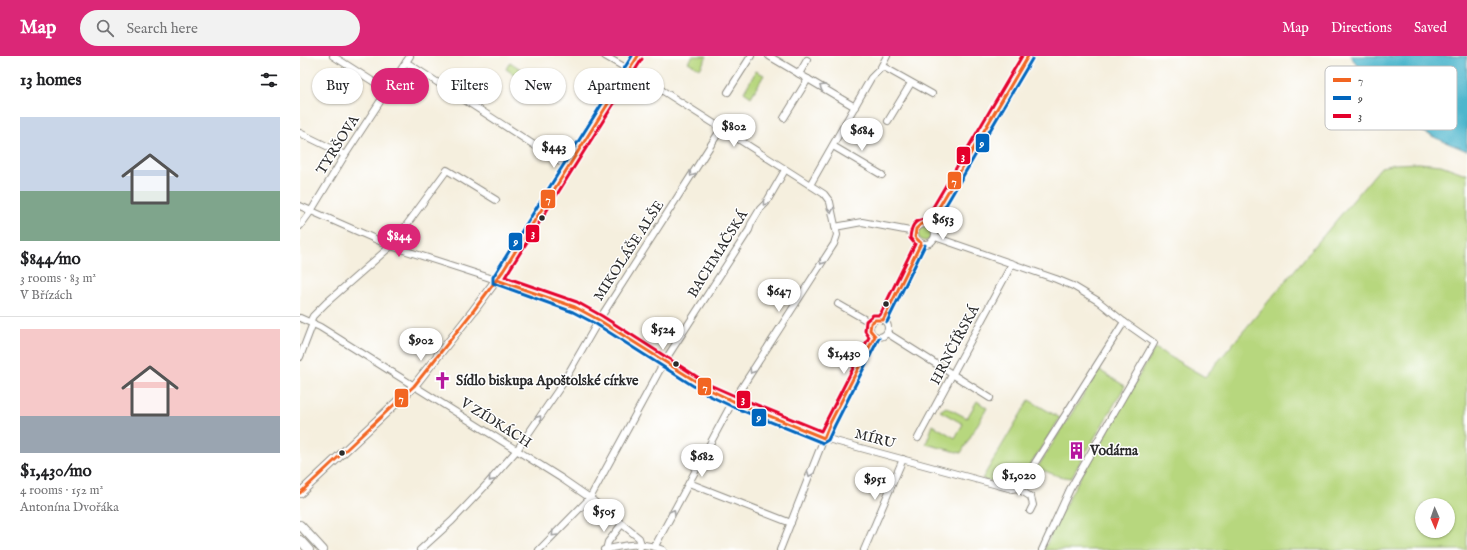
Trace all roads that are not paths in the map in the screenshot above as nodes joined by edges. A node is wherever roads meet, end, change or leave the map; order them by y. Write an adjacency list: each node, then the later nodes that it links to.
1 (333, 56): 18 (street)
2 (410, 56): 11 (street, TYRŠOVA)
3 (605, 56): 9 (street)
4 (638, 56): 15 (street)
5 (751, 56): 20 (street)
6 (769, 56): 16 (street)
7 (887, 56): 12 (street)
8 (1028, 56): 39 (street)
9 (612, 58): 14 (street)
10 (807, 60): 16 (street)
11 (406, 62): 13 (street, TYRŠOVA); 32 (street)
12 (882, 66): 19 (street); 25 (street)
13 (402, 68)
14 (625, 68)
15 (631, 68)
16 (799, 74): 17 (street)
17 (808, 79): 25 (street, one-way to 17); 26 (street)
18 (371, 80)
19 (911, 83): 22 (street); 27 (street)
20 (728, 92)
21 (664, 93): 28 (street)
22 (932, 94)
23 (379, 104): 31 (street, TYRŠOVA)
24 (608, 104): 32 (street)
25 (855, 107): 30 (street)
26 (784, 118)
27 (888, 121)
28 (721, 129): 33 (street); 50 (street, MIKOLÁŠE ALŠE, one-way to 50)
29 (300, 133): 31 (street)
30 (833, 146): 34 (street); 35 (street)
31 (345, 155): 38 (street, TYRŠOVA)
32 (568, 167): 47 (street)
33 (785, 170): 35 (street); 58 (street, BACHMAČSKÁ, one-way to 58)
34 (882, 175)
35 (810, 185): 41 (street, one-way to 41)
36 (496, 200): 45 (street)
37 (300, 206): 38 (street, MÍRU)
38 (311, 211): 40 (street, TYRŠOVA); 45 (street, MÍRU)
39 (929, 224): 42 (street); 43 (street)
40 (300, 226)
41 (835, 227): 42 (street); 62 (street, one-way to 62)
42 (915, 232): 44 (street)
43 (935, 237): 44 (street); 46 (street)
44 (921, 243): 51 (street)
45 (391, 246): 47 (street, MÍRU); 53 (street)
46 (1012, 264): 52 (street); 59 (street, HRNČÍŘSKÁ)
47 (497, 280): 50 (street, MÍRU); 60 (street)
48 (838, 304): 54 (street)
49 (300, 318): 53 (street, V ZÍDKÁCH)
50 (599, 320): 58 (street, MÍRU); 65 (street, MIKOLÁŠE ALŠE, one-way to 50)
51 (883, 320): 54 (street); 55 (street)
52 (1124, 322): 68 (street); 84 (street)
53 (312, 323): 57 (street); 60 (street, V ZÍDKÁCH)
54 (871, 323): 56 (street)
55 (887, 333): 56 (street); 59 (street)
56 (875, 336): 63 (street)
57 (300, 357)
58 (664, 362): 62 (street, MÍRU); 70 (street, BACHMAČSKÁ)
59 (952, 375): 61 (street); 64 (street, HRNČÍŘSKÁ)
60 (414, 386): 65 (street, V ZÍDKÁCH); 69 (street)
61 (990, 398)
62 (733, 401): 63 (street, MÍRU); 67 (street)
63 (824, 438): 66 (street, MÍRU); 73 (street, one-way to 73)
64 (918, 438)
65 (517, 450): 70 (street, V ZÍDKÁCH); 78 (street, MIKOLÁŠE ALŠE, one-way to 78)
66 (903, 459): 68 (street, MÍRU); 83 (street)
67 (689, 483): 73 (street); 75 (street, one-way to 67)
68 (1017, 488): 71 (street)
69 (300, 494)
70 (590, 498): 72 (street, V ZÍDKÁCH); 79 (street, BACHMAČSKÁ, one-way to 79)
71 (1030, 511)
72 (622, 524): 76 (street, V ZÍDKÁCH); 80 (street)
73 (791, 524): 82 (street)
74 (300, 525): 77 (street)
75 (655, 546): 76 (street); 81 (street)
76 (640, 547): 80 (street)
77 (323, 550)
78 (420, 550)
79 (539, 550)
80 (606, 550)
81 (663, 550)
82 (780, 550)
83 (864, 550)
84 (1042, 550)

